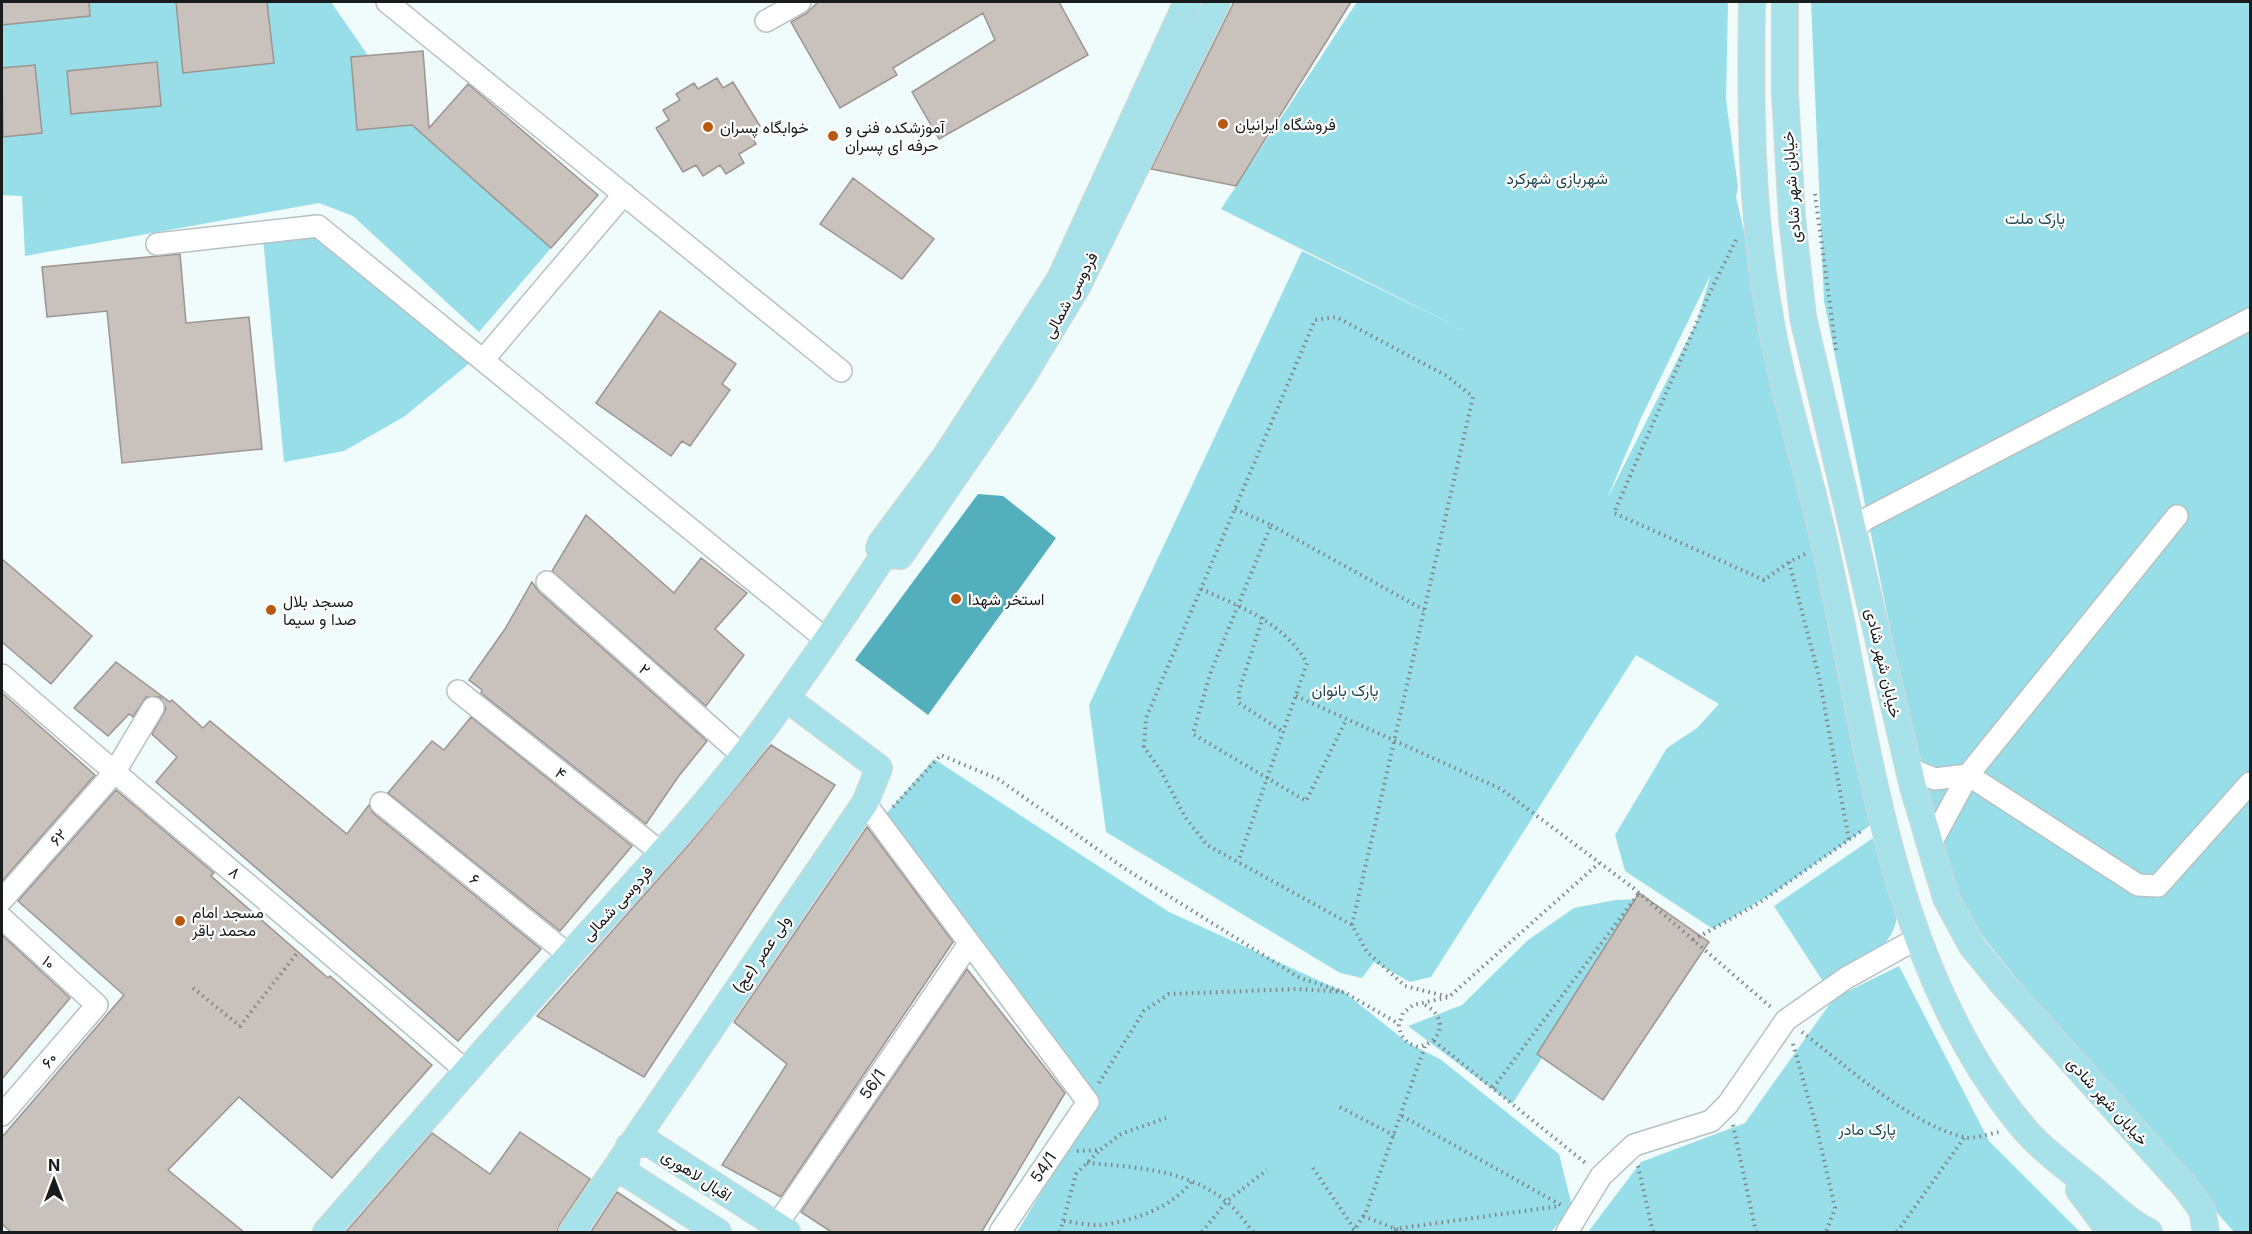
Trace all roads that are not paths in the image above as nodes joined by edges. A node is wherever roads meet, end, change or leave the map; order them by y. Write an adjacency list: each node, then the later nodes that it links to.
1 (387, 2): 8 (street)
2 (800, 2): 7 (street)
3 (1187, 2): 15 (main road, فردوسی شمالی)
4 (1217, 2): 15 (main road, فردوسی شمالی)
5 (1752, 2): 33 (main road, خیابان شهر شادی)
6 (1785, 2): 14 (main road, خیابان شهر شادی)
7 (766, 21)
8 (624, 194): 11 (street); 12 (street)
9 (157, 244): 11 (street)
10 (2250, 319): 14 (street)
11 (483, 360): 17 (street)
12 (841, 371)
13 (2177, 516): 25 (street)
14 (1854, 529): 23 (main road, خیابان شهر شادی)
15 (884, 555): 17 (main road, فردوسی شمالی)
16 (547, 582): 22 (street, ۲)
17 (828, 641): 20 (main road, فردوسی شمالی)
18 (4, 683): 24 (street, ۸)
19 (458, 692): 30 (street, ۴)
20 (786, 698): 22 (main road, فردوسی شمالی); 28 (main road, ولی عصر (عج))
21 (153, 708): 24 (street, ۶۲)
22 (743, 756): 30 (main road, فردوسی شمالی)
23 (1908, 768): 25 (street); 29 (main road, خیابان شهر شادی)
24 (114, 773): 31 (street, ۶۲); 37 (street, ۸)
25 (1968, 775): 26 (street); 29 (street)
26 (2250, 783)
27 (381, 803): 35 (street, ۶)
28 (865, 803): 34 (street); 39 (main road, ولی عصر (عج))
29 (1929, 847): 41 (main road, خیابان شهر شادی)
30 (663, 854): 35 (main road, فردوسی شمالی)
31 (2, 900)
32 (2, 918): 36 (street, ۱۰)
33 (1918, 938): 40 (main road, خیابان شهر شادی); 48 (street)
34 (969, 944): 42 (street, 56/1); 47 (street, 54/1)
35 (569, 955): 37 (main road, فردوسی شمالی)
36 (98, 1005): 38 (street, ۶۰)
37 (466, 1071): 44 (main road, فردوسی شمالی)
38 (2, 1115)
39 (629, 1146): 42 (main road, اقبال لاهوری); 45 (main road, ولی عصر (عج)); 46 (main road)
40 (2055, 1158): 43 (main road, خیابان شهر شادی); 49 (main road)
41 (2185, 1187): 50 (main road); 51 (main road, خیابان شهر شادی)
42 (782, 1229)
43 (2149, 1231)
44 (326, 1233)
45 (572, 1233)
46 (718, 1233)
47 (1000, 1233)
48 (1567, 1233)
49 (2115, 1233)
50 (2187, 1233)
51 (2206, 1233)

